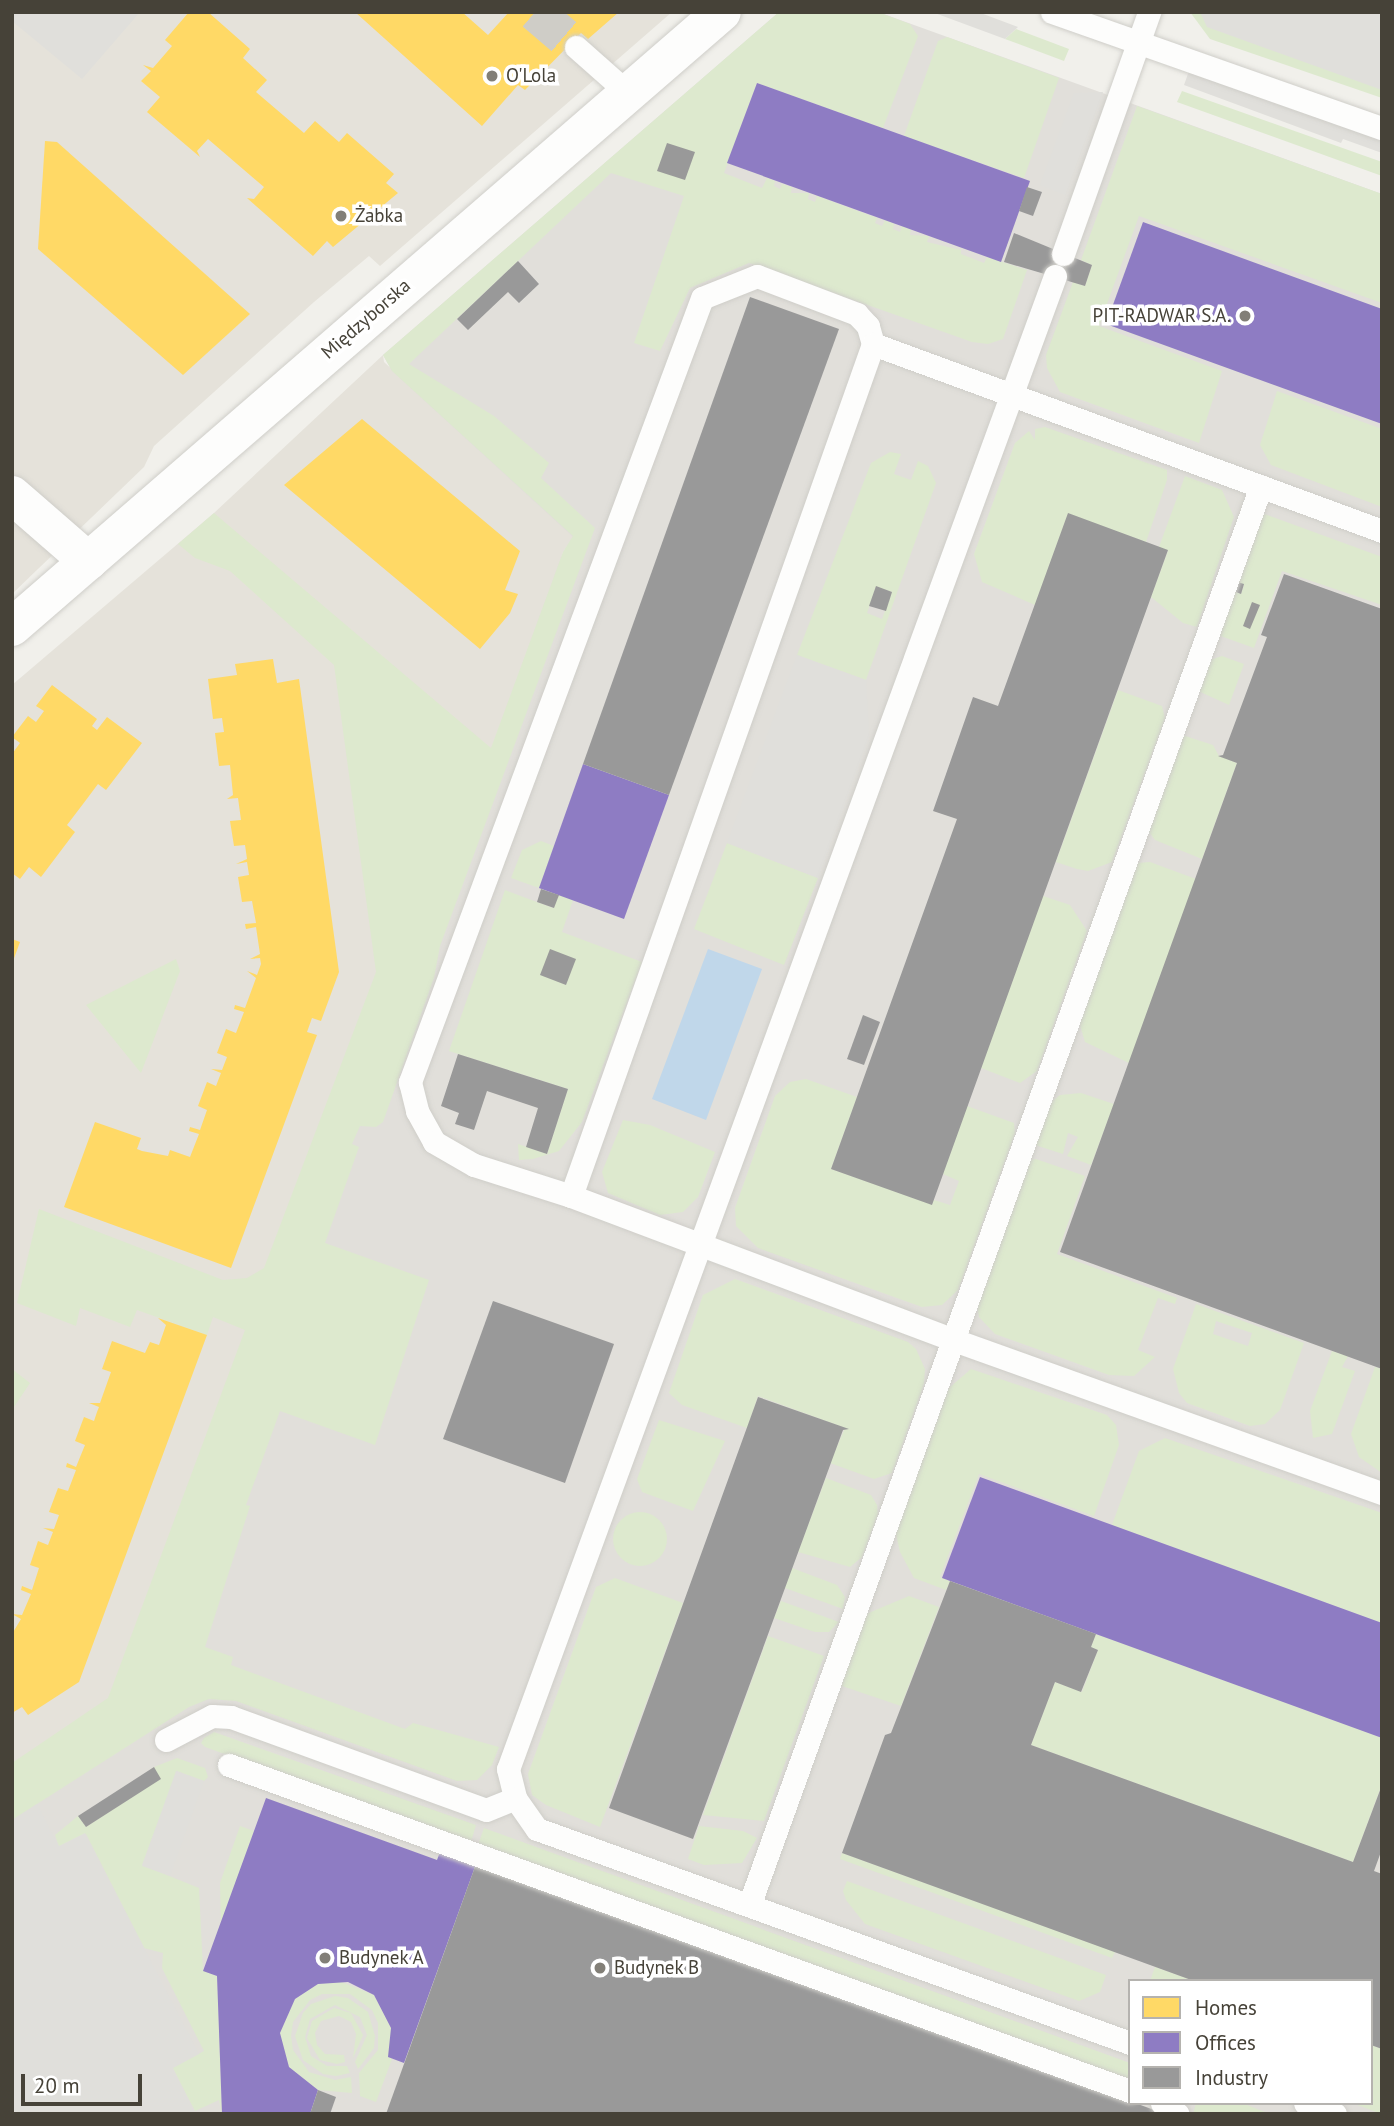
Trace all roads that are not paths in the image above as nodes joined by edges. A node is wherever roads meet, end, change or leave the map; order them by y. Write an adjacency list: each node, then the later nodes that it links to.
1 (722, 12): 6 (street, Międzyborska)
2 (1052, 12): 4 (lane)
3 (1149, 12): 4 (lane)
4 (1139, 43): 7 (lane); 9 (lane)
5 (576, 47): 6 (lane)
6 (628, 93): 13 (street, Międzyborska)
7 (1382, 128)
8 (873, 344): 9 (lane); 15 (lane); 15 (lane)
9 (1013, 393): 10 (lane); 16 (lane)
10 (1261, 486): 12 (lane); 17 (lane)
11 (12, 495): 13 (street)
12 (1382, 531)
13 (88, 561): 14 (street, Międzyborska)
14 (12, 627)
15 (571, 1196): 16 (lane)
16 (699, 1244): 17 (lane); 21 (lane)
17 (954, 1340): 18 (lane); 22 (lane)
18 (1382, 1493)
19 (166, 1740): 21 (lane)
20 (229, 1765): 24 (lane)
21 (515, 1798): 22 (lane)
22 (750, 1903): 23 (lane)
23 (1128, 2042)
24 (1128, 2090)
25 (1310, 2105): 26 (lane)
26 (1335, 2114)

